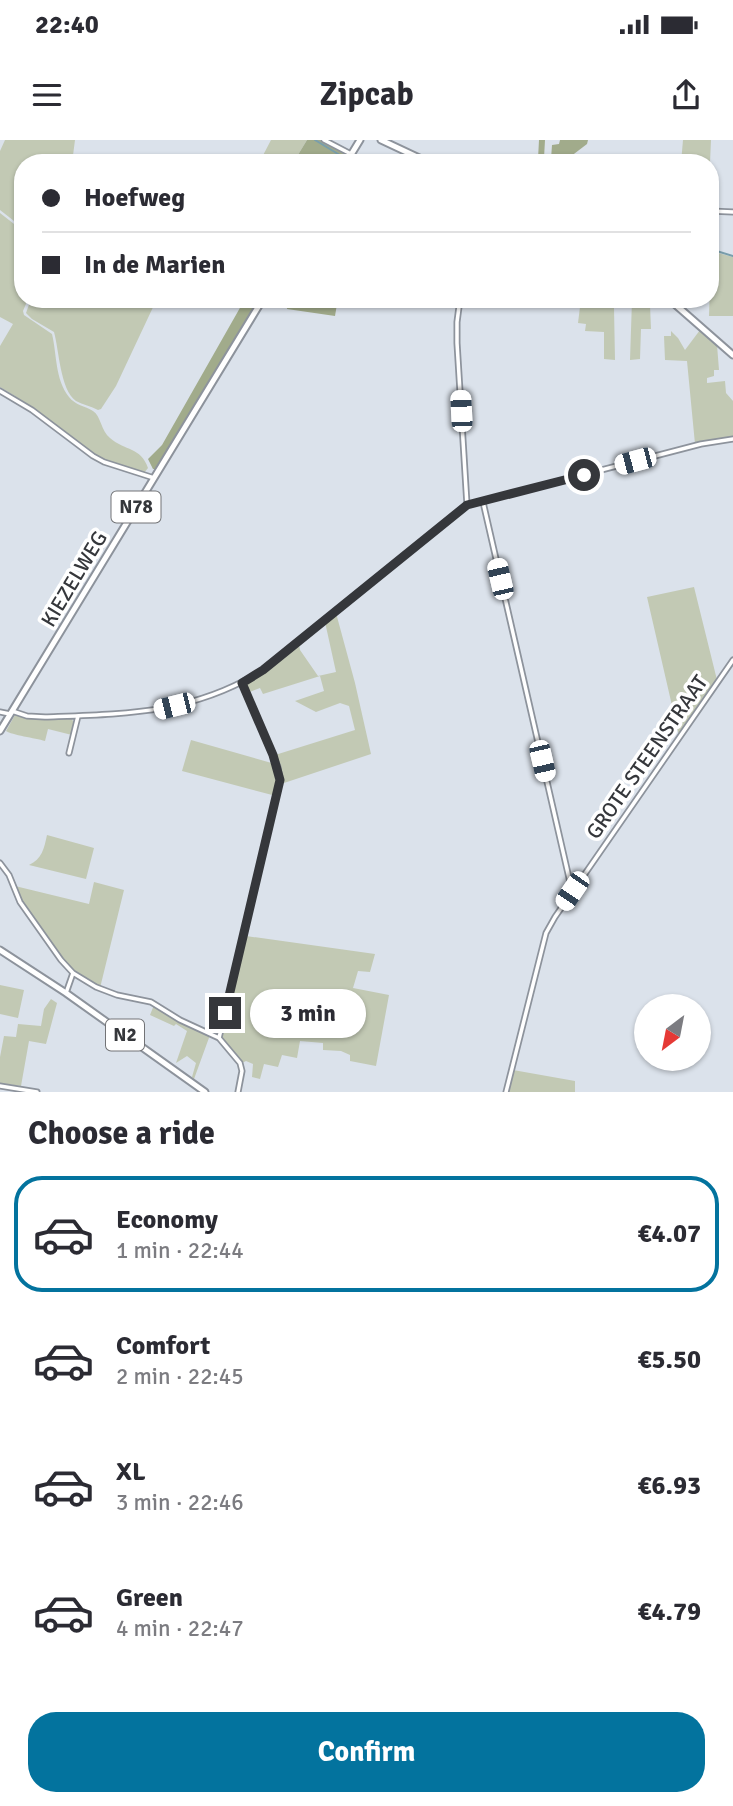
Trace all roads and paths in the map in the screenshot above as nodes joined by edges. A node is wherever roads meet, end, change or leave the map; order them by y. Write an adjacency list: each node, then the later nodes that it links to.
1 (324, 140): 4 (street)
2 (360, 140): 4 (main road)
3 (381, 140): 5 (main road)
4 (351, 154)
5 (411, 154)
6 (258, 308): 12 (main road, KIEZELWEG / N78)
7 (459, 308): 14 (street)
8 (679, 308): 9 (main road)
9 (733, 355)
10 (0, 391): 12 (street)
11 (733, 439): 13 (street)
12 (154, 478): 18 (main road, KIEZELWEG / N78)
13 (483, 502): 14 (street); 23 (street)
14 (467, 505): 16 (street)
15 (733, 660): 23 (street, GROTE STEENSTRAAT)
16 (242, 683): 19 (street); 27 (street)
17 (0, 712): 18 (street)
18 (11, 713): 19 (street); 20 (main road, KIEZELWEG / N78)
19 (78, 716): 21 (street)
20 (0, 731)
21 (69, 753)
22 (0, 863): 25 (street)
23 (572, 891): 32 (street, GROTE STEENSTRAAT)
24 (1, 951): 26 (main road, N2)
25 (73, 974): 26 (street); 27 (street)
26 (66, 993): 30 (main road, N2)
27 (219, 1038): 31 (street)
28 (0, 1086): 29 (street)
29 (37, 1092)
30 (205, 1092)
31 (238, 1092)
32 (506, 1092)

